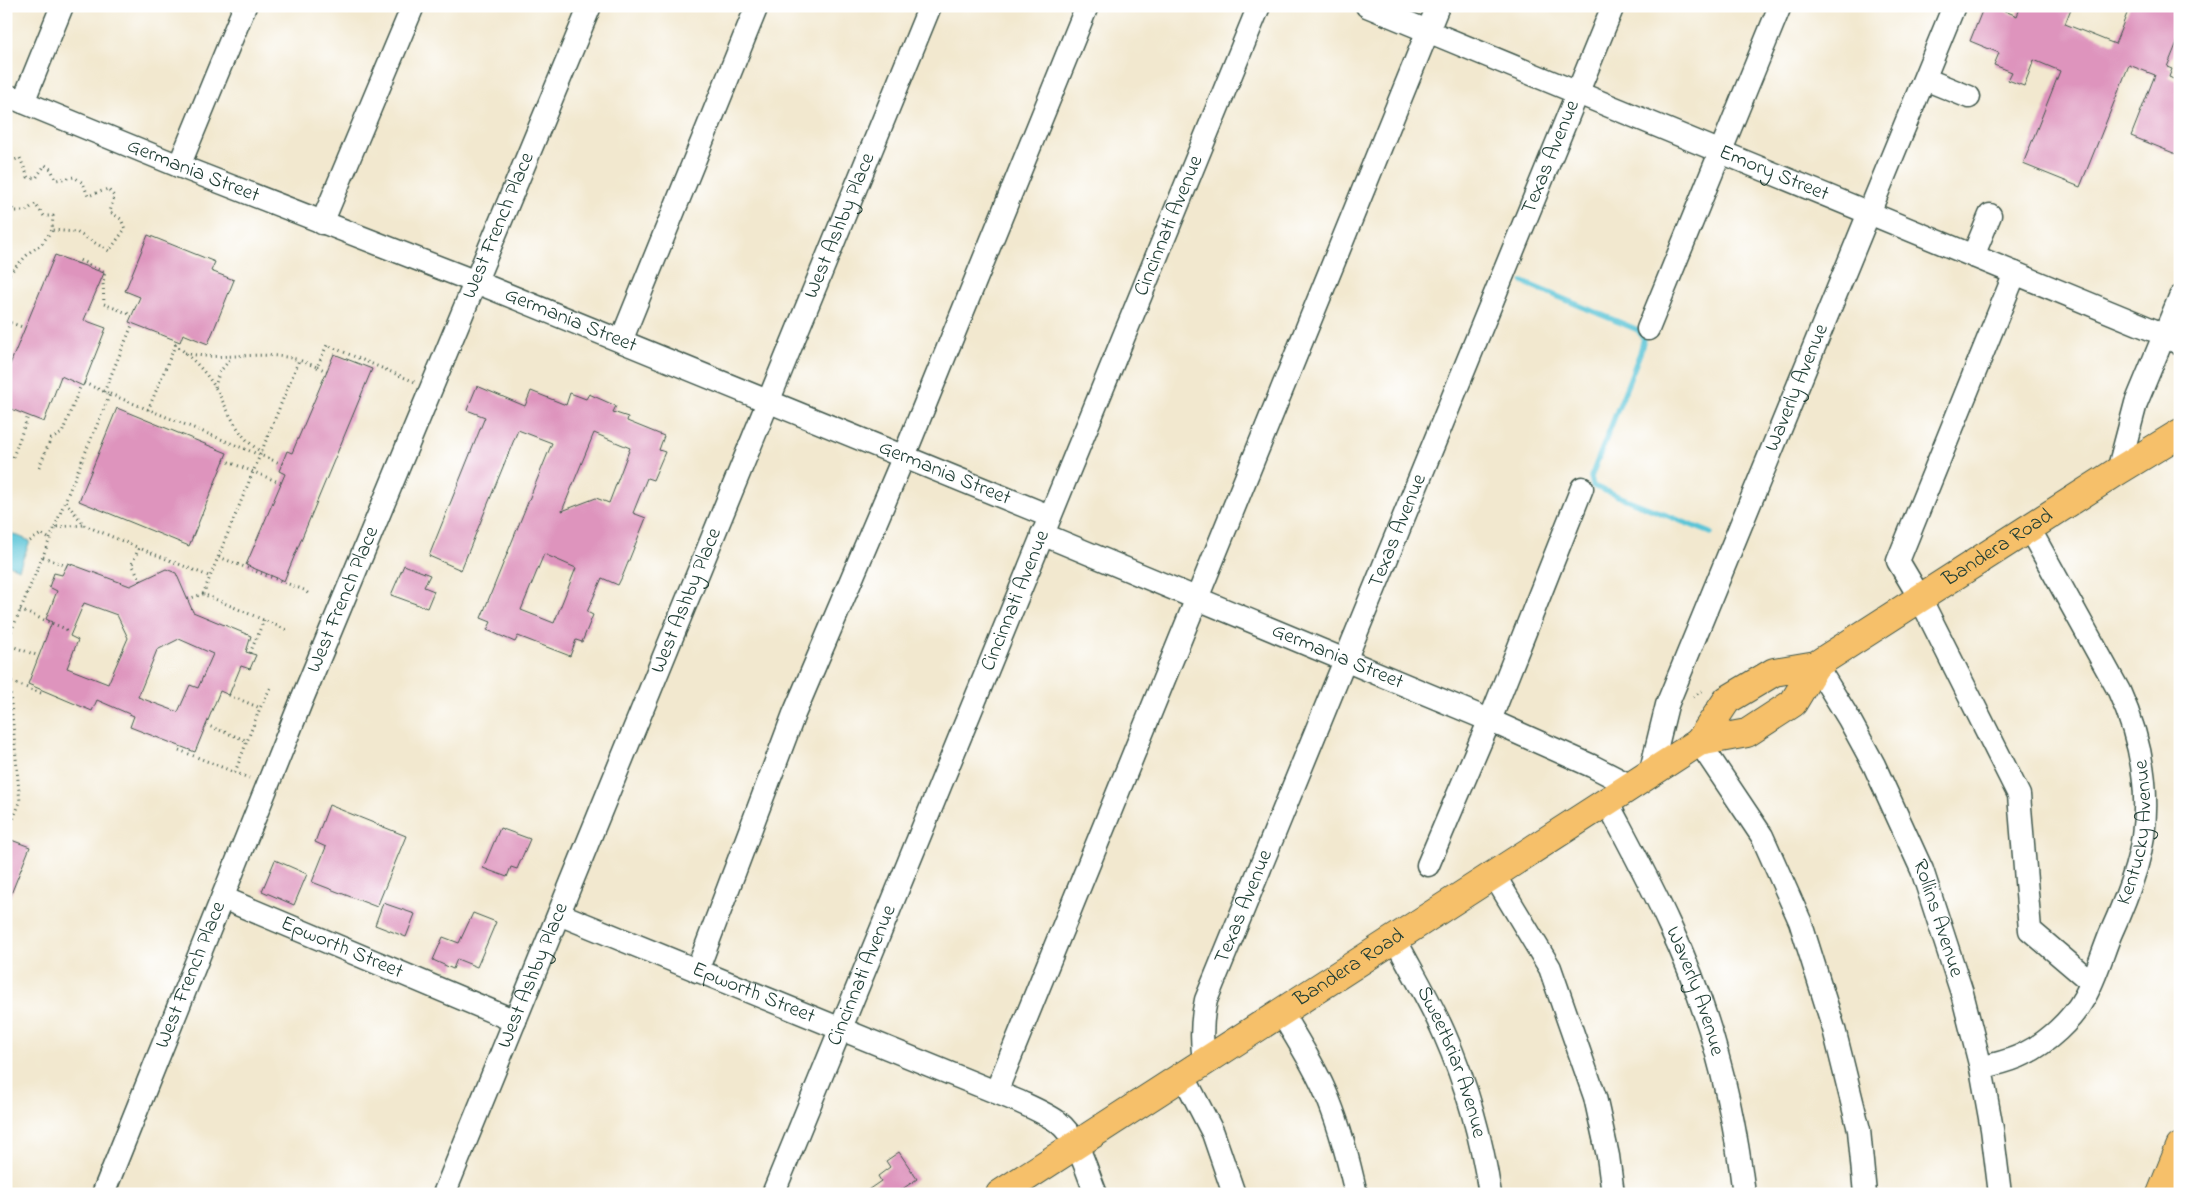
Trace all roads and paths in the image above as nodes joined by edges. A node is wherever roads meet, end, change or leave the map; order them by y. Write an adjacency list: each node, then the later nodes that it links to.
1 (62, 6): 18 (street)
2 (245, 6): 21 (street)
3 (413, 6): 25 (street)
4 (590, 6): 31 (street, West French Place)
5 (757, 6): 39 (street)
6 (930, 6): 49 (street, West Ashby Place)
7 (1087, 6): 54 (street)
8 (1259, 6): 65 (street, Cincinnati Avenue)
9 (1367, 6): 14 (street, Emory Street)
10 (1438, 6): 14 (street)
11 (1613, 6): 16 (street, Texas Avenue)
12 (1780, 6): 19 (street)
13 (1954, 6): 15 (street, Waverly Avenue)
14 (1428, 31): 16 (street, Emory Street); 80 (street)
15 (1925, 79): 17 (street); 23 (street, Waverly Avenue)
16 (1578, 92): 19 (street, Emory Street); 88 (street, Texas Avenue)
17 (1969, 97)
18 (15, 98): 21 (street, Germania Street)
19 (1721, 152): 23 (street, Emory Street); 37 (street)
20 (6, 163): 26 (path)
21 (179, 166): 25 (street, Germania Street)
22 (6, 195): 26 (path)
23 (1870, 214): 27 (street, Emory Street); 101 (street, Waverly Avenue)
24 (1990, 215): 27 (street)
25 (322, 223): 31 (street, Germania Street)
26 (52, 230): 30 (path)
27 (1973, 256): 29 (street, Emory Street)
28 (78, 264): 33 (path)
29 (2015, 273): 38 (street, Emory Street); 78 (street)
30 (6, 276)
31 (476, 282): 39 (street, Germania Street); 46 (street, West French Place)
32 (2179, 299): 38 (street)
33 (132, 315)
34 (6, 321): 36 (path)
35 (132, 323): 47 (path)
36 (25, 328)
37 (1648, 329)
38 (2172, 339): 59 (street)
39 (621, 341): 49 (street, Germania Street)
40 (185, 353): 41 (path); 45 (path); 50 (path)
41 (231, 358): 42 (path); 45 (path)
42 (300, 360): 43 (path); 53 (path)
43 (317, 367): 44 (path); 46 (path)
44 (327, 371)
45 (215, 388): 53 (path)
46 (432, 389): 102 (street, West French Place)
47 (104, 392): 48 (path); 58 (path)
48 (110, 394): 50 (path); 63 (path)
49 (769, 401): 54 (street, Germania Street); 108 (street, West Ashby Place)
50 (148, 410): 53 (path)
51 (28, 416): 55 (path)
52 (2177, 440): 59 (main road, Bandera Road)
53 (261, 453): 57 (path); 60 (path)
54 (904, 456): 65 (street, Germania Street); 110 (street)
55 (13, 457)
56 (224, 460): 60 (path)
57 (282, 464)
58 (39, 467)
59 (2118, 471): 67 (main road, Bandera Road)
60 (254, 472): 61 (path); 72 (path)
61 (281, 483)
62 (1582, 488): 95 (street)
63 (65, 501): 64 (path); 66 (path)
64 (84, 525): 66 (path); 70 (path)
65 (1046, 525): 80 (street, Germania Street); 114 (street, Cincinnati Avenue)
66 (55, 527): 68 (path)
67 (2029, 528): 78 (main road, Bandera Road); 111 (street, Kentucky Avenue)
68 (50, 538): 69 (path); 71 (path)
69 (30, 541)
70 (139, 548): 74 (path); 75 (path)
71 (42, 557): 73 (path); 81 (path)
72 (219, 557): 74 (path); 77 (path)
73 (66, 566)
74 (211, 576): 76 (path)
75 (140, 581)
76 (203, 594): 79 (path); 82 (path)
77 (310, 596)
78 (1920, 598): 89 (main road, Bandera Road); 111 (street)
79 (188, 599)
80 (1198, 599): 88 (street, Germania Street); 117 (street)
81 (20, 610): 84 (path); 85 (path)
82 (264, 620): 83 (path); 86 (path)
83 (287, 630)
84 (68, 632)
85 (6, 644): 87 (path); 90 (path)
86 (250, 653)
87 (39, 656)
88 (1344, 661): 95 (street, Germania Street); 115 (street, Texas Avenue)
89 (1816, 666): 98 (main road, Bandera Road); 98 (main road, Bandera Road); 116 (street, Rollins Avenue)
90 (9, 681): 92 (path); 104 (path)
91 (272, 685): 94 (path)
92 (41, 693)
93 (229, 695): 94 (path)
94 (260, 708): 97 (path)
95 (1489, 720): 101 (street, Germania Street); 105 (street)
96 (206, 724): 97 (path)
97 (248, 741): 100 (path)
98 (1699, 742): 101 (main road, Bandera Road); 130 (street)
99 (179, 750): 100 (path)
100 (235, 772): 102 (path)
101 (1641, 780): 103 (main road, Bandera Road)
102 (268, 786): 107 (street, West French Place)
103 (1607, 802): 106 (main road, Bandera Road); 129 (street, Waverly Avenue)
104 (6, 837)
105 (1428, 865)
106 (1494, 875): 109 (main road, Bandera Road); 128 (street)
107 (223, 898): 113 (street, Epworth Street); 120 (street, West French Place)
108 (559, 914): 110 (street, Epworth Street); 113 (street, West Ashby Place)
109 (1395, 939): 112 (main road, Bandera Road); 127 (street, Sweetbriar Avenue)
110 (697, 971): 114 (street, Epworth Street)
111 (2091, 982): 116 (street, Kentucky Avenue)
112 (1281, 1012): 115 (main road, Bandera Road); 126 (street)
113 (515, 1021): 121 (street, West Ashby Place)
114 (841, 1029): 117 (street, Epworth Street); 122 (street, Cincinnati Avenue)
115 (1193, 1068): 118 (main road, Bandera Road); 125 (street, Texas Avenue)
116 (1980, 1068): 131 (street, Rollins Avenue)
117 (996, 1092): 118 (street, Epworth Street)
118 (1076, 1144): 123 (main road, Bandera Road); 124 (street, Epworth Street)
119 (2180, 1147): 132 (main road)
120 (102, 1194)
121 (444, 1194)
122 (773, 1194)
123 (1000, 1194)
124 (1096, 1194)
125 (1234, 1194)
126 (1356, 1194)
127 (1490, 1194)
128 (1613, 1194)
129 (1744, 1194)
130 (1865, 1194)
131 (2000, 1194)
132 (2161, 1194)

